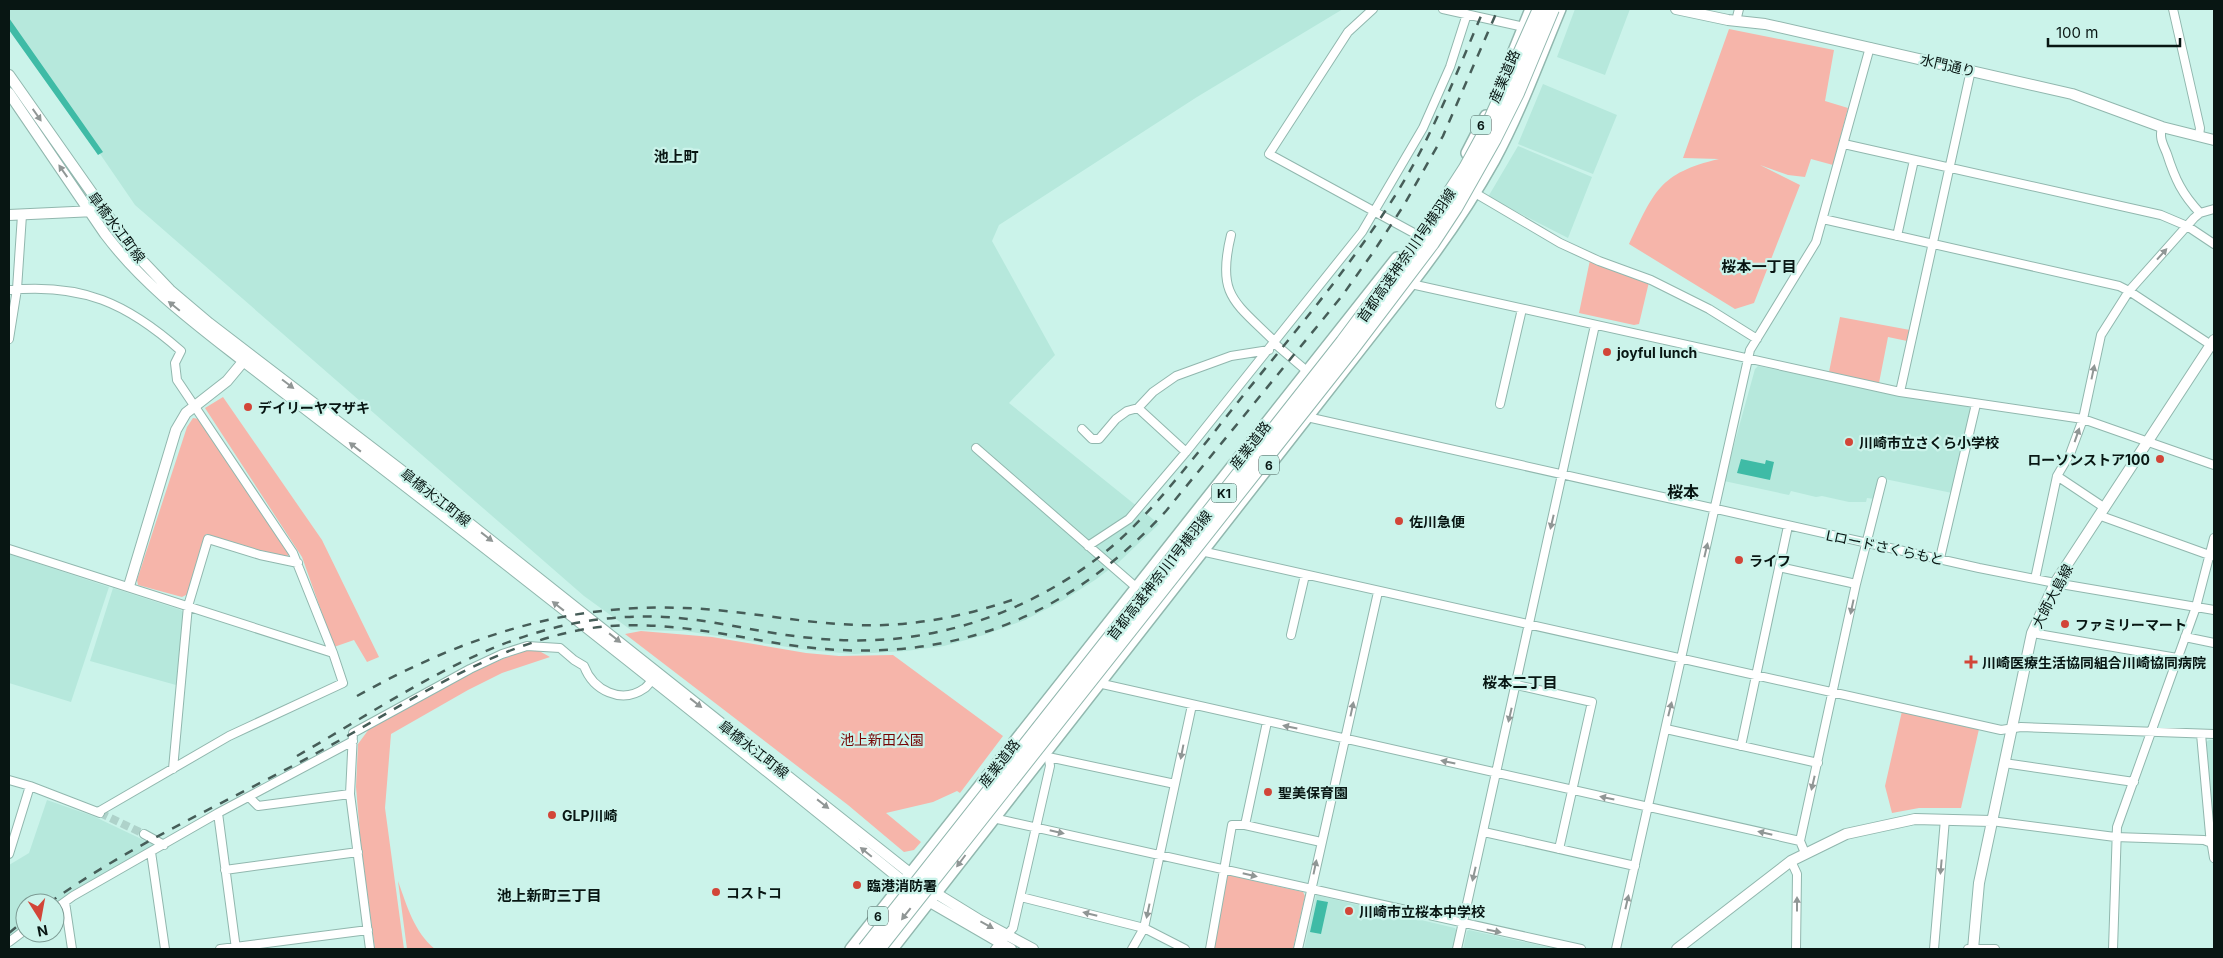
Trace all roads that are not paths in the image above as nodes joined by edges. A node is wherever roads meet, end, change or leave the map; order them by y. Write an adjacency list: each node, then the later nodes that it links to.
1 (1373, 9): 27 (street)
2 (1443, 9): 10 (street)
3 (1531, 9): 12 (main road, 産業道路 / 6)
4 (1540, 9): 169 (highway, 首都高速神奈川1号横羽線 / K1, bridge)
5 (1552, 9): 170 (highway, 首都高速神奈川1号横羽線 / K1, one-way to 170, bridge)
6 (1560, 9): 23 (main road, 産業道路 / 6)
7 (1676, 9): 11 (street, 水門通り)
8 (1739, 9): 11 (street)
9 (2173, 9): 18 (street)
10 (1467, 14): 12 (street); 27 (street)
11 (1736, 21): 13 (street, 水門通り)
12 (1524, 27): 33 (main road, 産業道路 / 6)
13 (1870, 47): 14 (street, 水門通り); 20 (street)
14 (1971, 70): 17 (street, 水門通り); 22 (street)
15 (9, 75): 25 (street, 皐橋水江町線, one-way to 25)
16 (9, 93): 26 (street, 皐橋水江町線, one-way to 16)
17 (2162, 127): 18 (street, 水門通り); 28 (street)
18 (2199, 136): 19 (street, 水門通り)
19 (2214, 140)
20 (1844, 144): 21 (street); 31 (street)
21 (1914, 160): 22 (street); 35 (street)
22 (1948, 167): 32 (street); 36 (street)
23 (1475, 193): 38 (main road, 産業道路 / 6); 47 (street)
24 (2214, 209): 28 (street)
25 (103, 210): 26 (street); 45 (street, 皐橋水江町線)
26 (91, 211): 30 (street); 45 (street, 皐橋水江町線, one-way to 26)
27 (1375, 211): 33 (street); 49 (street)
28 (2200, 213): 32 (street)
29 (9, 215): 30 (street)
30 (22, 215): 40 (street)
31 (1823, 220): 35 (street); 47 (street)
32 (2187, 226): 37 (street); 42 (street, one-way to 32)
33 (1417, 234): 38 (street); 52 (main road, 産業道路 / 6)
34 (1231, 235): 49 (street)
35 (1897, 236): 36 (street)
36 (1931, 244): 42 (street); 54 (street)
37 (2214, 244)
38 (1438, 246): 39 (main road, 産業道路 / 6)
39 (1411, 284): 43 (street); 53 (main road, 産業道路 / 6)
40 (17, 289): 41 (street); 46 (street); 57 (street)
41 (9, 290)
42 (2129, 291): 48 (street); 61 (street, one-way to 42)
43 (1522, 309): 44 (street); 55 (street)
44 (1596, 325): 51 (street); 67 (street)
45 (215, 333): 50 (street, 皐橋水江町線)
46 (9, 339)
47 (1757, 339): 51 (street)
48 (2213, 344): 63 (street, 大師大島線)
49 (1273, 345): 52 (street); 58 (street); 65 (street)
50 (246, 358): 57 (street); 102 (street, 皐橋水江町線, one-way to 50); 102 (street, 皐橋水江町線, one-way to 102)
51 (1748, 360): 54 (street); 70 (street)
52 (1308, 372): 53 (street); 59 (main road, 産業道路 / 6)
53 (1330, 388): 60 (main road, 産業道路 / 6)
54 (1900, 392): 56 (street)
55 (1500, 404)
56 (1976, 404): 61 (street); 79 (street)
57 (193, 406): 80 (street); 86 (street)
58 (1138, 408): 62 (street); 65 (street)
59 (1277, 411): 60 (street); 87 (main road, 産業道路 / 6)
60 (1307, 417): 67 (street, Lロードさくらもと); 77 (main road, 産業道路 / 6)
61 (2083, 419): 63 (street); 68 (street, one-way to 61)
62 (1082, 429)
63 (2149, 442): 66 (street); 71 (street, 大師大島線)
64 (976, 448): 75 (street)
65 (1186, 452): 75 (street)
66 (2214, 465)
67 (1563, 475): 70 (street, Lロードさくらもと); 92 (street, one-way to 92)
68 (2056, 479): 71 (street); 83 (street)
69 (1882, 482): 74 (street)
70 (1715, 509): 72 (street, Lロードさくらもと); 99 (street, one-way to 70)
71 (2103, 512): 78 (street); 85 (street, 大師大島線)
72 (1788, 526): 74 (street, Lロードさくらもと); 81 (street)
73 (2214, 538): 78 (street)
74 (1867, 542): 79 (street, Lロードさくらもと); 84 (street)
75 (1088, 546): 87 (street)
76 (9, 549): 86 (street)
77 (1201, 551): 82 (street); 103 (main road, 産業道路 / 6)
78 (2212, 556): 90 (street)
79 (1940, 558): 83 (street, Lロードさくらもと)
80 (298, 563): 89 (street); 97 (street)
81 (1779, 567): 84 (street); 101 (street)
82 (1305, 575): 88 (street); 94 (street)
83 (2035, 579): 85 (street, Lロードさくらもと)
84 (1856, 584): 105 (street, one-way to 105)
85 (2055, 584): 90 (street, Lロードさくらもと); 93 (street, 大師大島線)
86 (129, 586): 89 (street)
87 (1137, 588): 100 (main road, 産業道路 / 6)
88 (1378, 592): 92 (street); 113 (street, one-way to 88)
89 (188, 606): 97 (street); 119 (street)
90 (2196, 607): 91 (street, Lロードさくらもと); 95 (street)
91 (2214, 610)
92 (1530, 625): 99 (street); 104 (street)
93 (2032, 633): 98 (street); 108 (street, 大師大島線)
94 (1291, 635)
95 (2185, 637): 96 (street); 98 (street)
96 (2214, 643)
97 (333, 653): 119 (street)
98 (2177, 658): 110 (street)
99 (1681, 659): 101 (street); 109 (street, one-way to 99)
100 (1070, 674): 103 (street); 153 (main road, 産業道路 / 6)
101 (1756, 675): 105 (street); 115 (street)
102 (654, 676): 114 (street); 153 (street, 皐橋水江町線)
103 (1098, 683): 106 (street); 116 (main road, 産業道路 / 6)
104 (1517, 685): 120 (street, one-way to 120); 125 (street)
105 (1832, 692): 108 (street); 117 (street)
106 (1192, 705): 107 (street); 123 (street, one-way to 123)
107 (1267, 722): 113 (street, one-way to 107); 133 (street)
108 (2011, 729): 110 (street); 118 (street, 大師大島線)
109 (1666, 730): 115 (street); 128 (street)
110 (2151, 731): 111 (street); 122 (street)
111 (2202, 734): 112 (street); 140 (street)
112 (2214, 734)
113 (1346, 739): 120 (street, one-way to 113); 139 (street)
114 (353, 741): 126 (street); 127 (street)
115 (1741, 746): 117 (street)
116 (1046, 754): 123 (street); 130 (main road, 産業道路 / 6); 134 (street)
117 (1818, 763): 138 (street, one-way to 138)
118 (2004, 763): 122 (street); 132 (street, 大師大島線)
119 (173, 769): 124 (street)
120 (1496, 773): 125 (street); 135 (street)
121 (9, 780): 124 (street)
122 (2134, 782): 137 (street)
123 (1175, 784): 147 (street)
124 (30, 786): 146 (street)
125 (1572, 791): 128 (street, one-way to 125); 142 (street)
126 (350, 794): 127 (street); 144 (street)
127 (250, 798): 129 (street)
128 (1648, 807): 138 (street, one-way to 128); 150 (street)
129 (218, 813): 141 (street); 152 (street)
130 (993, 818): 134 (street); 155 (main road, 産業道路 / 6, one-way to 155)
131 (1945, 819): 132 (street); 145 (street); 183 (street, one-way to 183)
132 (1991, 821): 137 (street); 185 (street, 大師大島線)
133 (1245, 825): 139 (street); 151 (street)
134 (1037, 828): 147 (street, one-way to 147); 156 (street)
135 (1484, 832): 142 (street); 158 (street, one-way to 158)
136 (144, 834): 141 (street)
137 (2115, 836): 140 (street); 187 (street)
138 (1800, 841): 145 (street)
139 (1321, 842): 154 (street, one-way to 139)
140 (2213, 843): 148 (street)
141 (164, 845): 143 (street)
142 (1559, 849): 150 (street)
143 (151, 852): 157 (street); 165 (street)
144 (358, 852): 152 (street); 160 (street)
145 (1805, 853): 149 (street)
146 (9, 854)
147 (1159, 855): 151 (street); 159 (street, one-way to 159)
148 (2214, 858)
149 (1791, 860): 181 (street); 182 (street, one-way to 149)
150 (1636, 866): 180 (street, one-way to 150)
151 (1223, 869): 154 (street, one-way to 154); 176 (street)
152 (225, 870): 163 (street)
153 (908, 878): 155 (street, 皐橋水江町線); 168 (main road, 産業道路 / 6)
154 (1311, 889): 158 (street); 177 (street)
155 (932, 898): 161 (street, 皐橋水江町線, one-way to 161); 162 (street, 皐橋水江町線); 171 (main road, 産業道路 / 6)
156 (1021, 898): 159 (street, one-way to 156); 161 (street)
157 (65, 902): 164 (street)
158 (1462, 924): 178 (street); 179 (street, one-way to 179)
159 (1144, 928): 174 (street); 175 (street)
160 (368, 930): 163 (street); 167 (street)
161 (1008, 936): 162 (street); 173 (street, 皐橋水江町線)
162 (997, 946): 172 (street, 皐橋水江町線)
163 (236, 948): 166 (street)
164 (72, 949)
165 (165, 949)
166 (220, 949)
167 (370, 949)
168 (851, 949)
169 (865, 949)
170 (878, 949)
171 (892, 949)
172 (1012, 949)
173 (1033, 949)
174 (1132, 949)
175 (1184, 949)
176 (1210, 949)
177 (1298, 949)
178 (1457, 949)
179 (1581, 949)
180 (1616, 949)
181 (1677, 949)
182 (1796, 949)
183 (1934, 949)
184 (1968, 949): 185 (street)
185 (1973, 949): 186 (street)
186 (1995, 949)
187 (2113, 949)

